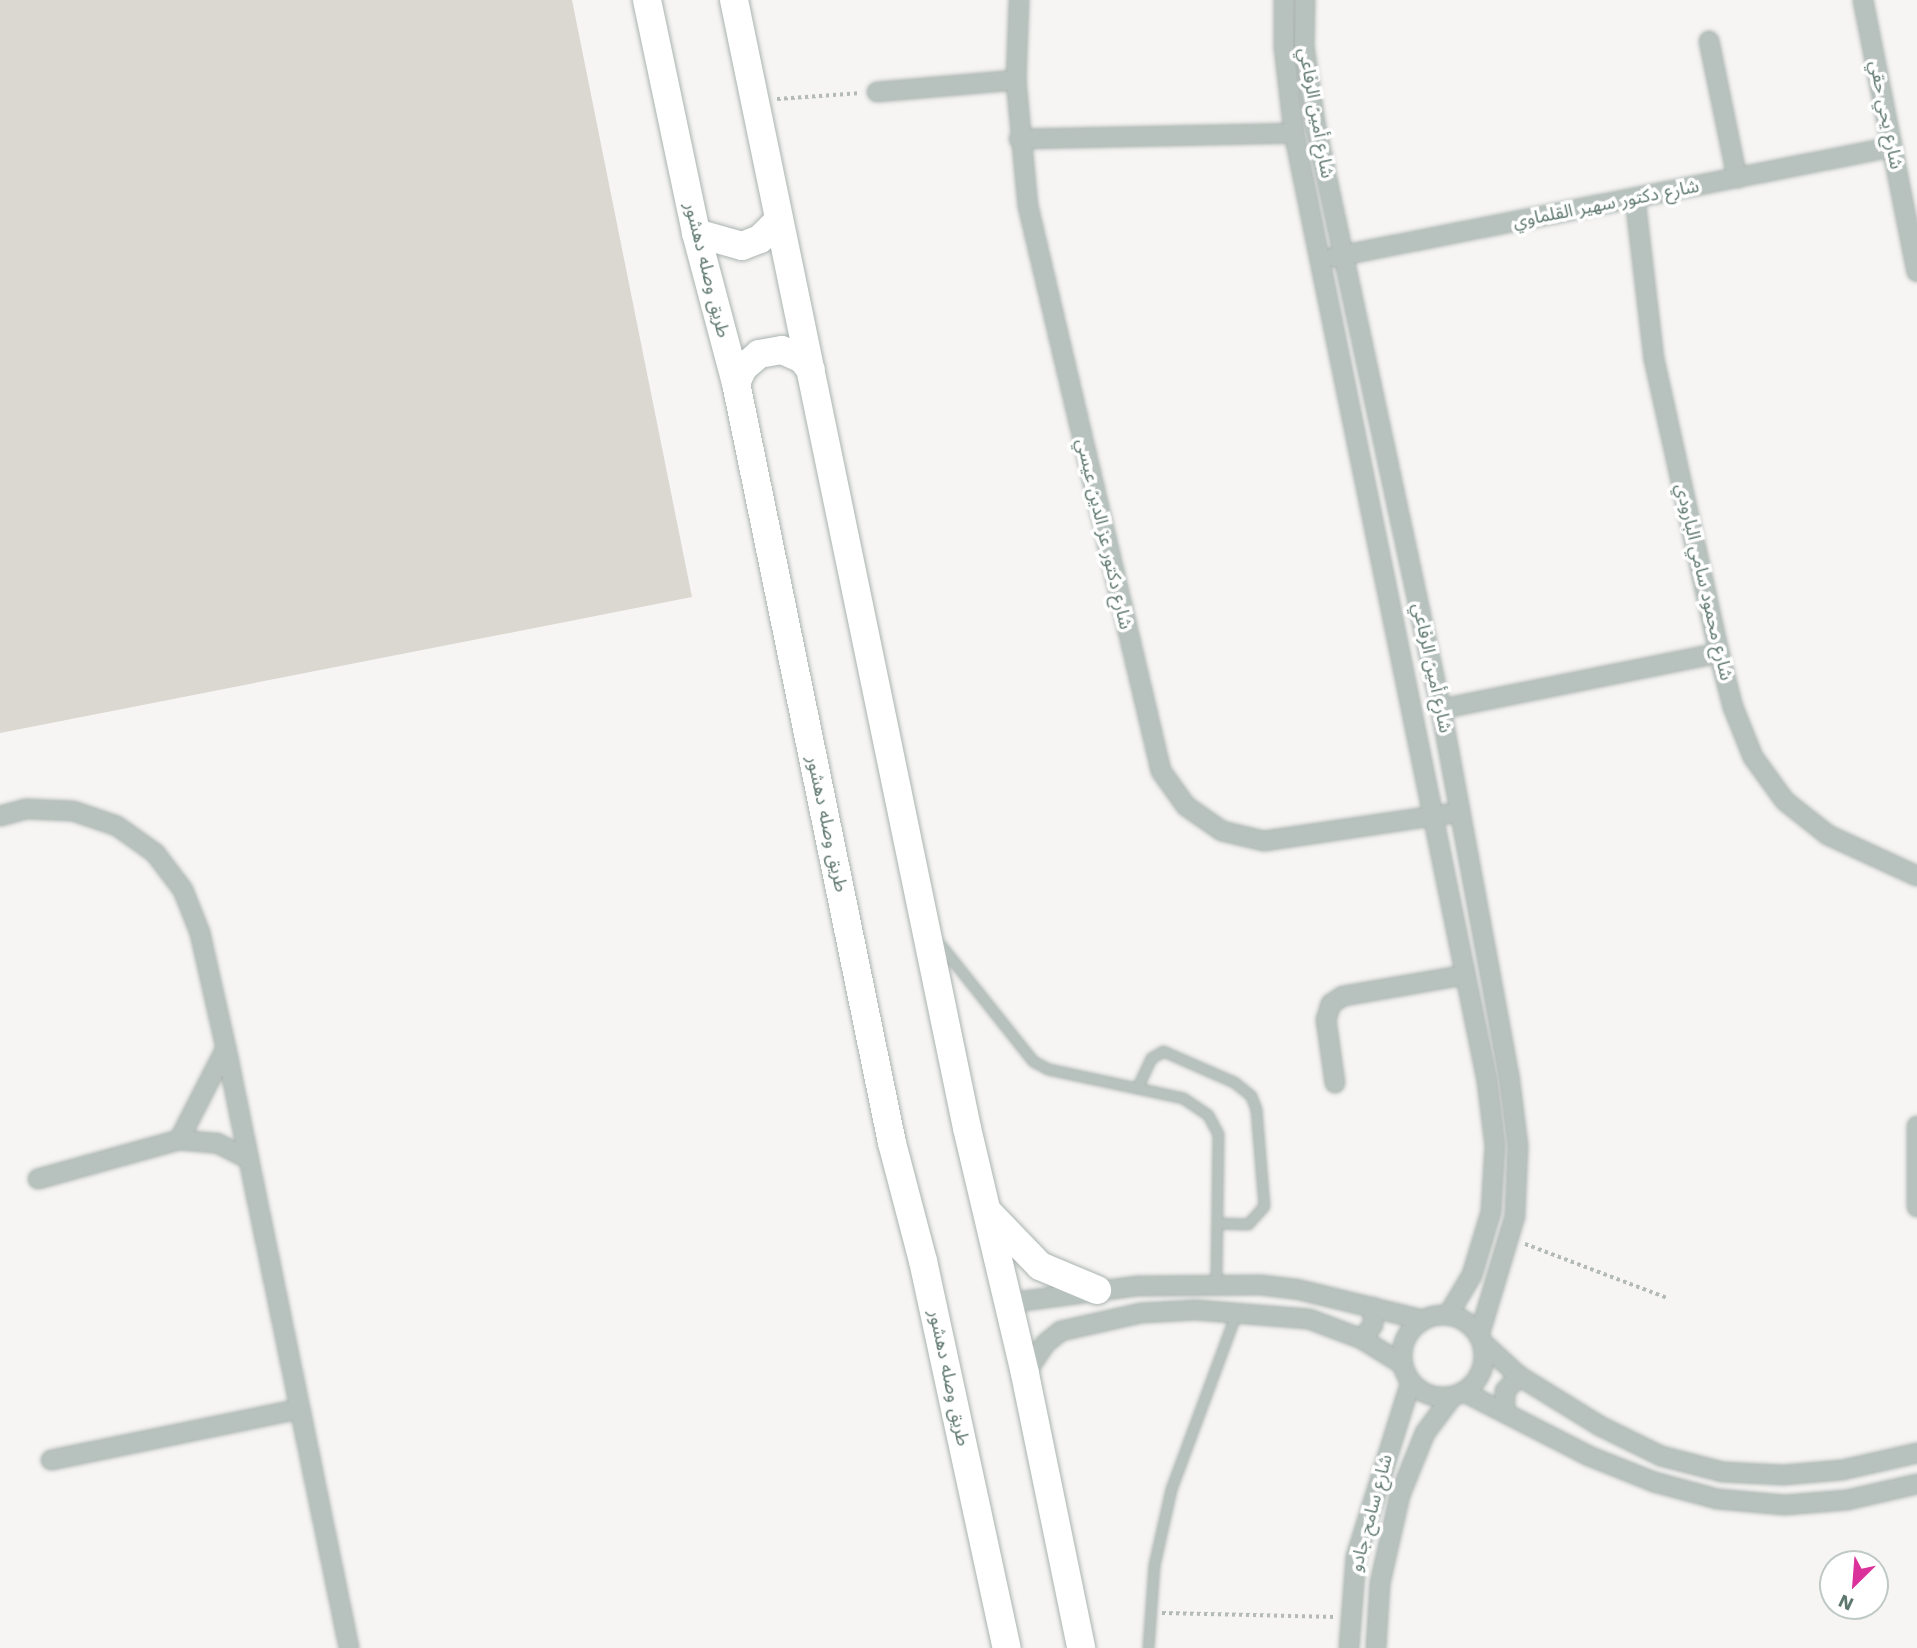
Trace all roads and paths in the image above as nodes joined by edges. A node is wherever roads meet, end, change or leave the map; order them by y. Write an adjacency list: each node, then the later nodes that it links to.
1 (647, 0): 20 (main road, طريق وصله دهشور)
2 (734, 0): 12 (main road)
3 (1019, 0): 10 (street, شارع دكتور عز الدين عيسي)
4 (1284, 0): 9 (street, شارع أمين الرفاعي)
5 (1305, 0): 8 (street, شارع أمين الرفاعي)
6 (1863, 0): 15 (street, شارع يحي حقي)
7 (1709, 41): 16 (street)
8 (1304, 46): 9 (street); 21 (street, شارع أمين الرفاعي)
9 (1284, 47): 13 (street, شارع أمين الرفاعي)
10 (1016, 80): 11 (street); 14 (street, شارع دكتور عز الدين عيسي)
11 (877, 92): 12 (path)
12 (755, 101): 19 (main road)
13 (1294, 133): 14 (street); 22 (street, شارع أمين الرفاعي)
14 (1019, 139): 30 (street, شارع دكتور عز الدين عيسي)
15 (1892, 147): 16 (street, شارع دكتور سهير القلماوي); 18 (street, شارع يحي حقي)
16 (1737, 178): 17 (street, شارع دكتور سهير القلماوي)
17 (1635, 198): 21 (street, شارع دكتور سهير القلماوي); 26 (street, شارع محمود سامي البارودي)
18 (1911, 214): 23 (street, شارع يحي حقي)
19 (779, 220): 20 (main road); 24 (main road)
20 (696, 233): 25 (main road, طريق وصله دهشور)
21 (1344, 256): 22 (street, شارع دكتور سهير القلماوي); 27 (street, شارع أمين الرفاعي)
22 (1320, 260): 30 (street, شارع أمين الرفاعي)
23 (1917, 272)
24 (811, 370): 25 (main road); 32 (main road)
25 (736, 383): 70 (main road, طريق وصله دهشور)
26 (1719, 653): 27 (street); 31 (street, شارع محمود سامي البارودي)
27 (1441, 709): 28 (street, شارع أمين الرفاعي)
28 (1460, 812): 30 (street, شارع دكتور عز الدين عيسي); 44 (street, شارع أمين الرفاعي)
29 (0, 816): 34 (street)
30 (1431, 817): 33 (street, شارع أمين الرفاعي)
31 (1917, 876)
32 (929, 930): 36 (lane); 41 (main road)
33 (1465, 975): 35 (street); 53 (street, شارع أمين الرفاعي)
34 (226, 1048): 38 (street); 39 (street)
35 (1335, 1083)
36 (1137, 1088): 43 (lane); 43 (lane)
37 (1917, 1126): 42 (street)
38 (179, 1140): 39 (street); 40 (street)
39 (249, 1159): 62 (street)
40 (38, 1179)
41 (984, 1207): 47 (main road); 49 (main road)
42 (1917, 1207)
43 (1217, 1223): 45 (lane)
44 (1510, 1239): 48 (path); 56 (street, شارع أمين الرفاعي)
45 (1216, 1284): 46 (street); 50 (street)
46 (1138, 1286): 47 (street); 52 (street)
47 (1097, 1290): 49 (street)
48 (1667, 1298)
49 (1008, 1303): 58 (main road)
50 (1373, 1307): 54 (street); 55 (street)
51 (1237, 1311): 52 (street); 55 (street); 67 (lane)
52 (1141, 1313): 58 (street)
53 (1448, 1315): 54 (street); 56 (street)
54 (1423, 1320): 57 (street)
55 (1362, 1339): 57 (street)
56 (1481, 1339): 59 (street); 61 (street)
57 (1402, 1364): 60 (street)
58 (1025, 1374): 71 (main road)
59 (1519, 1376): 63 (street); 64 (street)
60 (1411, 1382): 61 (street); 68 (street, شارع سامح جادو)
61 (1458, 1394): 63 (street); 74 (street, شارع سامح جادو)
62 (300, 1409): 65 (street); 69 (street)
63 (1505, 1412): 66 (street)
64 (1917, 1453)
65 (51, 1460)
66 (1917, 1484)
67 (1149, 1613): 68 (path); 72 (lane)
68 (1349, 1617): 73 (street, شارع سامح جادو)
69 (349, 1648)
70 (1007, 1648)
71 (1081, 1648)
72 (1148, 1648)
73 (1349, 1648)
74 (1376, 1648)

